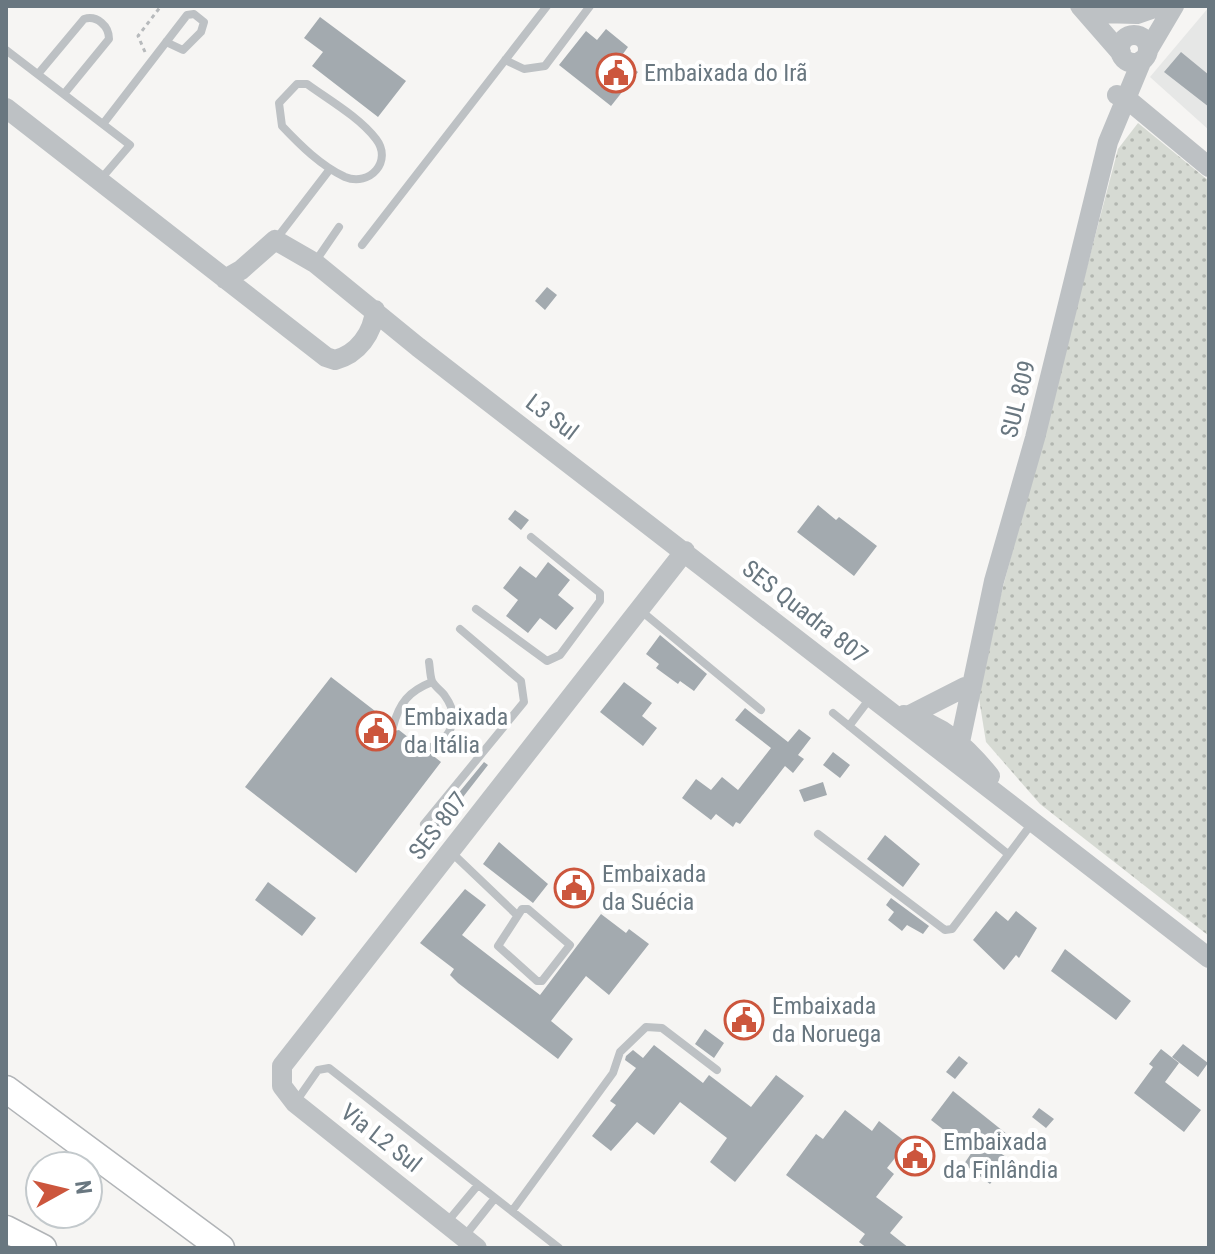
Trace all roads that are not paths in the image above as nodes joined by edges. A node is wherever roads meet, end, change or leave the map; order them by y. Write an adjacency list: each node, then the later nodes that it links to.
1 (547, 6): 9 (lane)
2 (590, 6): 9 (lane)
3 (1160, 6): 5 (street)
4 (1171, 6): 7 (street, SUL 809)
5 (1088, 8): 7 (street)
6 (166, 42): 6 (lane); 14 (lane)
7 (1134, 48): 12 (street, SUL 809)
8 (6, 50): 10 (lane)
9 (505, 60): 20 (lane)
10 (38, 74): 11 (lane); 11 (lane)
11 (64, 94): 14 (lane)
12 (1122, 97): 15 (street); 31 (street, SUL 809)
13 (6, 108): 17 (street)
14 (103, 124): 17 (lane)
15 (1209, 167)
16 (330, 169): 16 (lane); 19 (lane)
17 (99, 181): 22 (street)
18 (339, 227): 21 (lane)
19 (275, 240): 21 (street, L3 Sul); 22 (street)
20 (362, 245)
21 (315, 263): 23 (street, L3 Sul)
22 (235, 279): 23 (street)
23 (379, 320): 25 (street, L3 Sul)
24 (531, 537): 26 (lane)
25 (685, 551): 27 (street, SES 807); 32 (street, SES Quadra 807)
26 (476, 609)
27 (639, 610): 33 (lane); 46 (street, SES 807)
28 (460, 629): 44 (lane)
29 (429, 662): 30 (lane)
30 (432, 682): 37 (lane); 39 (lane)
31 (967, 690): 35 (street); 38 (street, SUL 809); 40 (street, SUL 809); 41 (street)
32 (872, 696): 35 (street, SES Quadra 807); 36 (lane)
33 (761, 710)
34 (833, 713): 36 (lane)
35 (901, 714): 38 (street, SES Quadra 807)
36 (849, 726): 47 (lane)
37 (393, 727)
38 (938, 735): 40 (street, SES Quadra 807)
39 (423, 750)
40 (958, 751): 41 (street, SES Quadra 807); 42 (street, SES Quadra 807)
41 (991, 778): 42 (street, SES Quadra 807)
42 (1009, 802): 43 (street, SES Quadra 807)
43 (1034, 821): 47 (lane); 49 (street, SES Quadra 807)
44 (424, 824)
45 (818, 834): 47 (lane)
46 (451, 852): 48 (lane); 52 (street, SES 807)
47 (1008, 854)
48 (517, 915): 48 (lane)
49 (1209, 958)
50 (717, 1070): 55 (lane)
51 (6, 1089): 60 (highway)
52 (295, 1103): 53 (lane); 56 (street, Via L2 Sul)
53 (478, 1185): 54 (lane); 56 (lane)
54 (495, 1198): 55 (lane); 58 (lane)
55 (512, 1211): 61 (lane)
56 (446, 1223): 58 (street, Via L2 Sul)
57 (6, 1229): 59 (highway)
58 (470, 1243)
59 (43, 1248)
60 (221, 1248)
61 (559, 1248)

